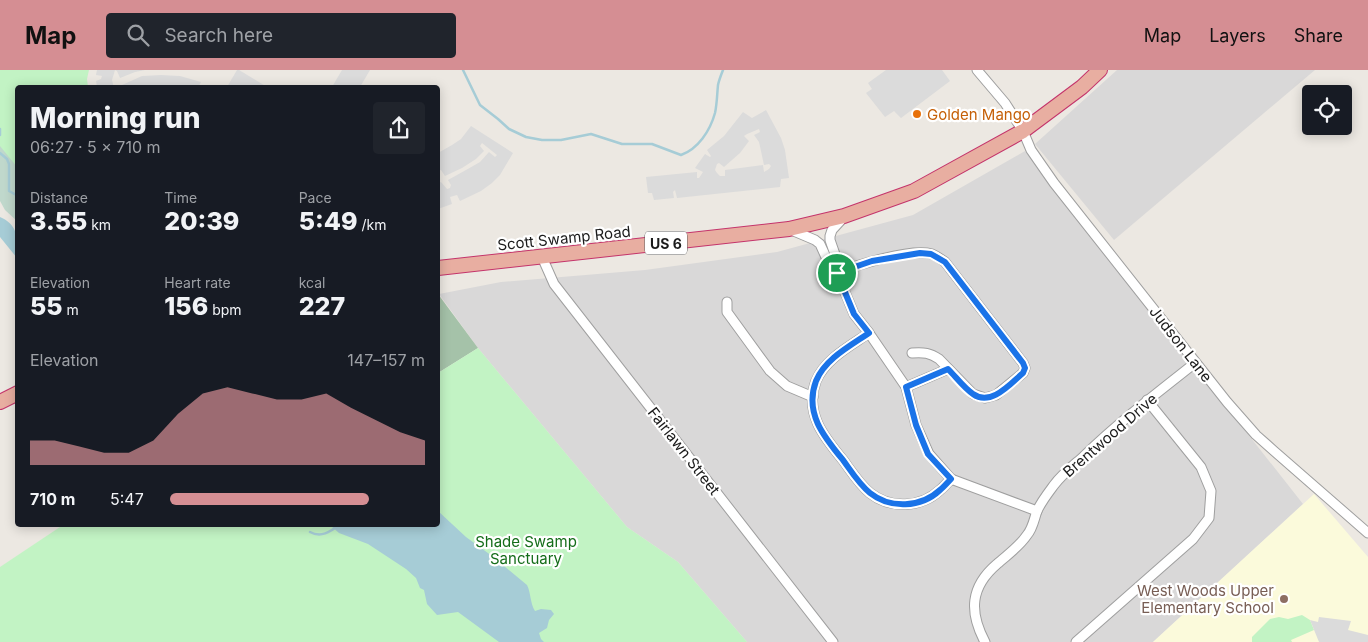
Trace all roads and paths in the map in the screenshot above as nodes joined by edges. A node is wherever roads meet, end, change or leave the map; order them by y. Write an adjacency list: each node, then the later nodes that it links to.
1 (977, 70): 3 (street, Judson Lane)
2 (1100, 70): 3 (highway, Scott Swamp Road / US 6)
3 (1023, 131): 4 (highway, Scott Swamp Road / US 6); 12 (street, Judson Lane)
4 (844, 216): 5 (highway, Scott Swamp Road / US 6); 8 (street)
5 (789, 229): 6 (highway, Scott Swamp Road / US 6); 8 (street)
6 (542, 257): 7 (highway, Scott Swamp Road / US 6); 22 (street, Fairlawn Street)
7 (440, 268)
8 (837, 273): 10 (street); 13 (street)
9 (727, 302): 16 (street)
10 (869, 333): 14 (street); 16 (street)
11 (912, 353): 13 (street)
12 (1195, 363): 17 (street, Brentwood Drive); 21 (street, Judson Lane)
13 (948, 369): 14 (street)
14 (906, 387): 19 (street)
15 (15, 394): 18 (highway)
16 (813, 397): 19 (street)
17 (1147, 400): 20 (street, Brentwood Drive); 24 (street)
18 (0, 402)
19 (951, 479): 20 (street)
20 (1038, 511): 23 (street, Brentwood Drive)
21 (1368, 534)
22 (833, 642)
23 (985, 642)
24 (1076, 642)

